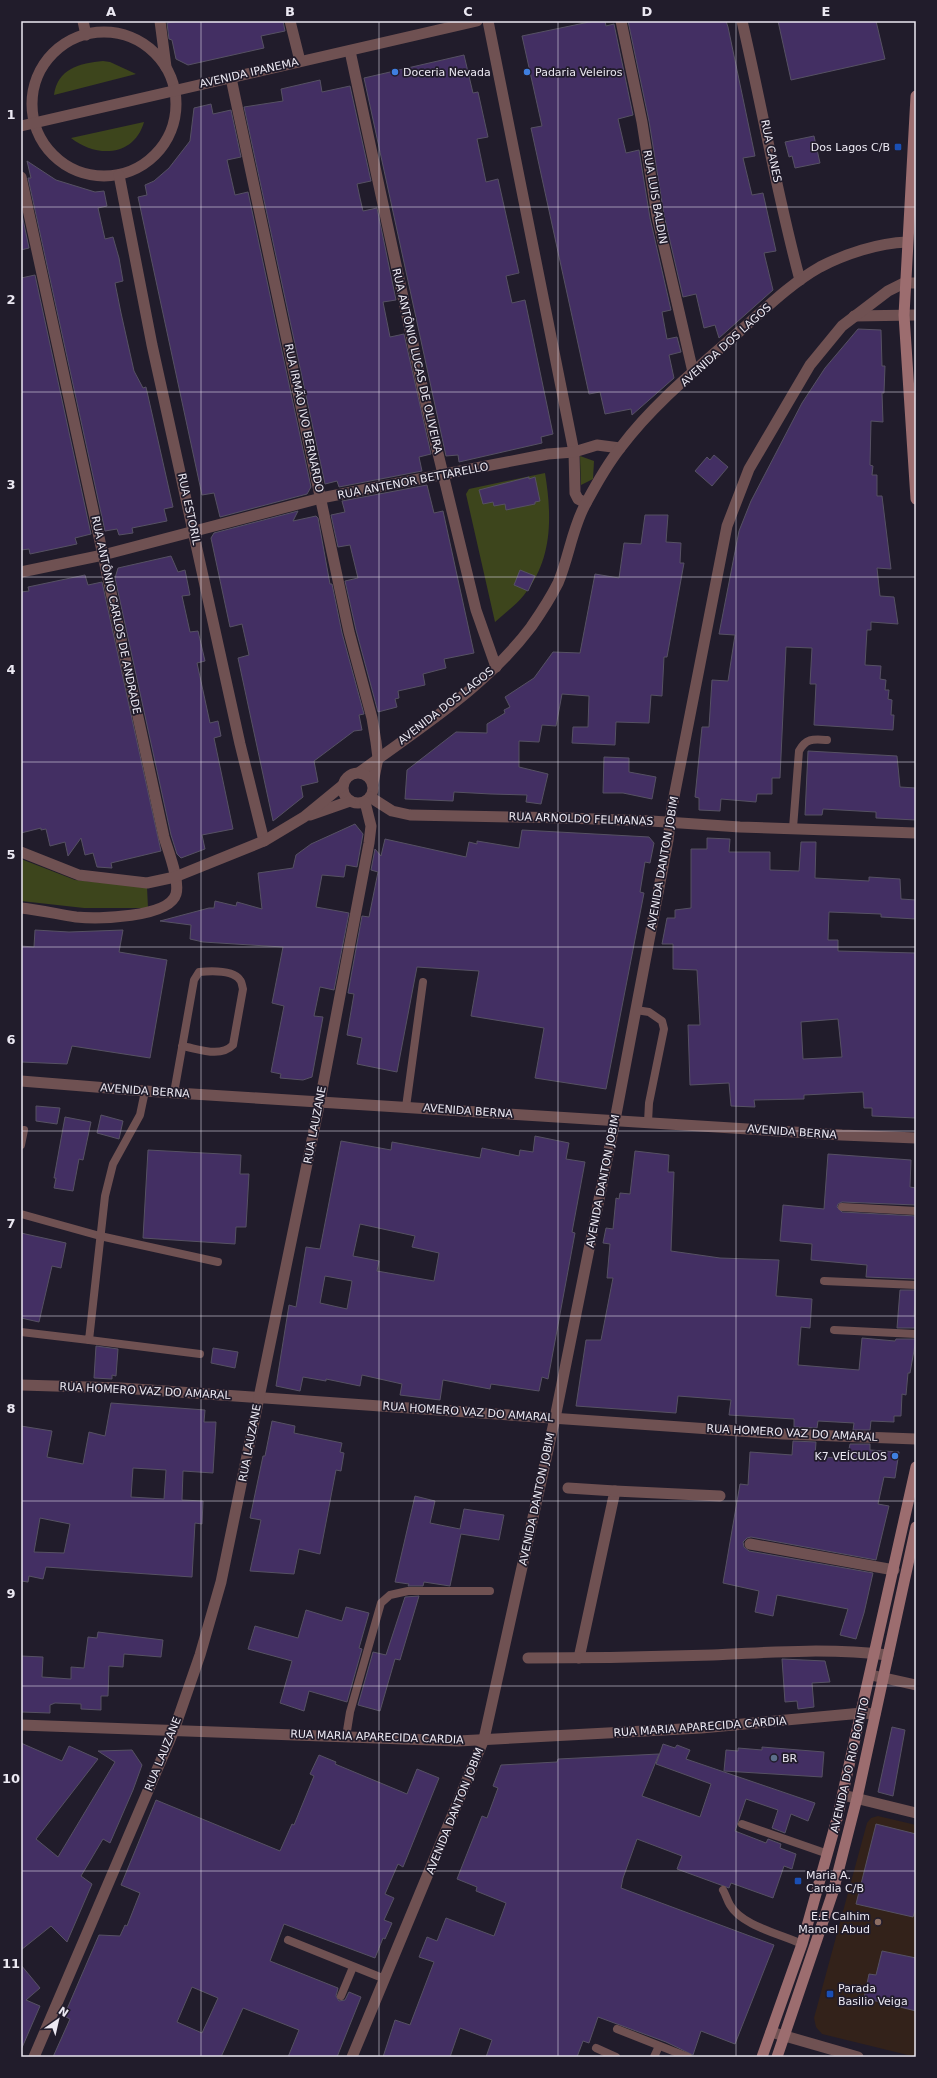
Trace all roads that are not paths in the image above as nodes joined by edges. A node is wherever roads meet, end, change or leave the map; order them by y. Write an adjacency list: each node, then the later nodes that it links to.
1 (83, 21): 8 (street)
2 (160, 21): 11 (street)
3 (290, 21): 10 (street)
4 (477, 21): 9 (street, AVENIDA IPANEMA)
5 (488, 21): 29 (street)
6 (621, 21): 27 (street, RUA LUIS BALDIN)
7 (742, 21): 21 (street, RUA CANES)
8 (86, 35): 11 (street); 16 (street)
9 (350, 51): 10 (street, AVENIDA IPANEMA); 30 (street, RUA ANTÔNIO LUCAS DE OLIVEIRA)
10 (300, 61): 12 (street, AVENIDA IPANEMA)
11 (166, 68): 13 (street)
12 (231, 78): 13 (street, AVENIDA IPANEMA); 31 (street, RUA IRMÃO IVO BERNARDO)
13 (175, 90): 16 (street, AVENIDA IPANEMA); 18 (street)
14 (916, 96): 15 (main road)
15 (916, 118): 20 (main road)
16 (34, 122): 17 (street, AVENIDA IPANEMA); 18 (street)
17 (21, 126)
18 (119, 175): 34 (street, RUA ESTORIL)
19 (21, 176): 35 (street, RUA ANTÔNIO CARLOS DE ANDRADE)
20 (907, 242): 21 (street, AVENIDA DOS LAGOS); 22 (main road)
21 (800, 280): 27 (street, AVENIDA DOS LAGOS)
22 (904, 283): 23 (street, AVENIDA DANTON JOBIM); 24 (main road); 26 (street, AVENIDA DANTON JOBIM)
23 (916, 283)
24 (904, 315): 25 (street); 26 (street); 32 (main road)
25 (916, 315)
26 (854, 316): 46 (street, AVENIDA DANTON JOBIM)
27 (693, 372): 28 (street, AVENIDA DOS LAGOS)
28 (620, 448): 29 (street, RUA ANTENOR BETTARELLO); 33 (street, AVENIDA DOS LAGOS)
29 (574, 452): 30 (street, RUA ANTENOR BETTARELLO); 33 (street)
30 (444, 475): 31 (street, RUA ANTENOR BETTARELLO); 37 (street, RUA ANTÔNIO LUCAS DE OLIVEIRA)
31 (321, 498): 34 (street, RUA ANTENOR BETTARELLO); 39 (street, RUA IRMÃO IVO BERNARDO)
32 (916, 499)
33 (586, 504): 37 (street, AVENIDA DOS LAGOS)
34 (194, 530): 35 (street, RUA ANTENOR BETTARELLO); 49 (street, RUA ESTORIL)
35 (102, 555): 36 (street, RUA ANTENOR BETTARELLO); 51 (street, RUA ANTÔNIO CARLOS DE ANDRADE)
36 (21, 572)
37 (496, 667): 39 (street, AVENIDA DOS LAGOS)
38 (827, 740): 47 (lane)
39 (378, 758): 40 (street, AVENIDA DOS LAGOS); 41 (street)
40 (360, 772): 41 (street); 42 (street)
41 (373, 783): 43 (street)
42 (343, 784): 44 (street); 45 (street)
43 (367, 799): 44 (street); 46 (street, RUA ARNOLDO FELMANAS); 59 (street, RUA LAUZANE)
44 (350, 801): 45 (street)
45 (304, 817): 49 (street)
46 (670, 822): 47 (street, RUA ARNOLDO FELMANAS); 54 (street, AVENIDA DANTON JOBIM)
47 (793, 828): 48 (street, RUA ARNOLDO FELMANAS)
48 (916, 833)
49 (264, 841): 51 (street)
50 (21, 852): 51 (street)
51 (175, 877): 52 (street, RUA ANTÔNIO CARLOS DE ANDRADE)
52 (21, 908)
53 (423, 982): 60 (lane)
54 (636, 1010): 61 (street, AVENIDA DANTON JOBIM); 62 (lane)
55 (182, 1046): 55 (lane); 58 (lane)
56 (21, 1081): 57 (street, AVENIDA BERNA)
57 (145, 1091): 58 (street, AVENIDA BERNA); 69 (lane)
58 (174, 1093): 59 (street, AVENIDA BERNA)
59 (320, 1102): 60 (street, AVENIDA BERNA); 79 (street, RUA LAUZANE)
60 (406, 1107): 61 (street, AVENIDA BERNA)
61 (615, 1120): 62 (street, AVENIDA BERNA); 80 (street, AVENIDA DANTON JOBIM)
62 (648, 1122): 64 (street, AVENIDA BERNA)
63 (24, 1130): 65 (lane)
64 (916, 1138)
65 (21, 1145)
66 (842, 1207): 67 (lane)
67 (916, 1211)
68 (21, 1214): 69 (lane)
69 (100, 1236): 70 (lane); 76 (lane)
70 (218, 1262)
71 (824, 1281): 72 (lane)
72 (916, 1285)
73 (834, 1330): 75 (lane)
74 (21, 1332): 76 (lane)
75 (916, 1334)
76 (89, 1340): 77 (lane)
77 (200, 1354)
78 (21, 1385): 79 (street, RUA HOMERO VAZ DO AMARAL)
79 (259, 1398): 80 (street, RUA HOMERO VAZ DO AMARAL); 102 (street, RUA LAUZANE)
80 (555, 1418): 81 (street, RUA HOMERO VAZ DO AMARAL); 104 (street, AVENIDA DANTON JOBIM)
81 (916, 1439)
82 (916, 1467): 88 (main road, AVENIDA DO RIO BONITO)
83 (568, 1488): 84 (street)
84 (615, 1491): 85 (street); 95 (street)
85 (720, 1496)
86 (916, 1527): 89 (main road, AVENIDA DO RIO BONITO)
87 (750, 1544): 90 (street)
88 (899, 1548): 89 (street); 90 (main road, AVENIDA DO RIO BONITO)
89 (913, 1551): 93 (main road, AVENIDA DO RIO BONITO)
90 (894, 1570): 92 (main road, AVENIDA DO RIO BONITO)
91 (490, 1591): 103 (lane)
92 (876, 1654): 93 (street); 95 (street); 96 (main road, AVENIDA DO RIO BONITO)
93 (888, 1655): 97 (main road, AVENIDA DO RIO BONITO)
94 (528, 1658): 95 (street)
95 (579, 1658)
96 (871, 1676): 97 (street); 99 (main road, AVENIDA DO RIO BONITO)
97 (883, 1678): 98 (street); 100 (main road, AVENIDA DO RIO BONITO)
98 (916, 1686)
99 (862, 1713): 100 (street, RUA MARIA APARECIDA CARDIA); 104 (street, RUA MARIA APARECIDA CARDIA); 105 (main road, AVENIDA DO RIO BONITO)
100 (875, 1714): 106 (main road, AVENIDA DO RIO BONITO)
101 (21, 1725): 102 (street, RUA MARIA APARECIDA CARDIA)
102 (174, 1730): 103 (street, RUA MARIA APARECIDA CARDIA); 121 (street, RUA LAUZANE)
103 (346, 1737): 104 (street, RUA MARIA APARECIDA CARDIA)
104 (484, 1739): 114 (street, AVENIDA DANTON JOBIM)
105 (843, 1795): 106 (street); 109 (main road, AVENIDA DO RIO BONITO)
106 (857, 1798): 107 (street); 118 (main road, AVENIDA DO RIO BONITO)
107 (916, 1813)
108 (742, 1824): 109 (lane)
109 (828, 1854): 112 (main road, AVENIDA DO RIO BONITO)
110 (724, 1890): 112 (lane)
111 (288, 1940): 113 (lane)
112 (802, 1944): 117 (main road, AVENIDA DO RIO BONITO)
113 (353, 1967): 114 (lane); 115 (lane)
114 (385, 1979): 122 (street, AVENIDA DANTON JOBIM)
115 (341, 1996)
116 (617, 2029): 119 (lane)
117 (771, 2032): 118 (street); 126 (main road, AVENIDA DO RIO BONITO)
118 (785, 2036): 127 (main road, AVENIDA DO RIO BONITO); 128 (street)
119 (659, 2046): 124 (lane); 125 (lane)
120 (596, 2048): 123 (lane)
121 (34, 2057)
122 (352, 2057)
123 (616, 2057)
124 (654, 2057)
125 (688, 2057)
126 (762, 2057)
127 (778, 2057)
128 (858, 2057)

